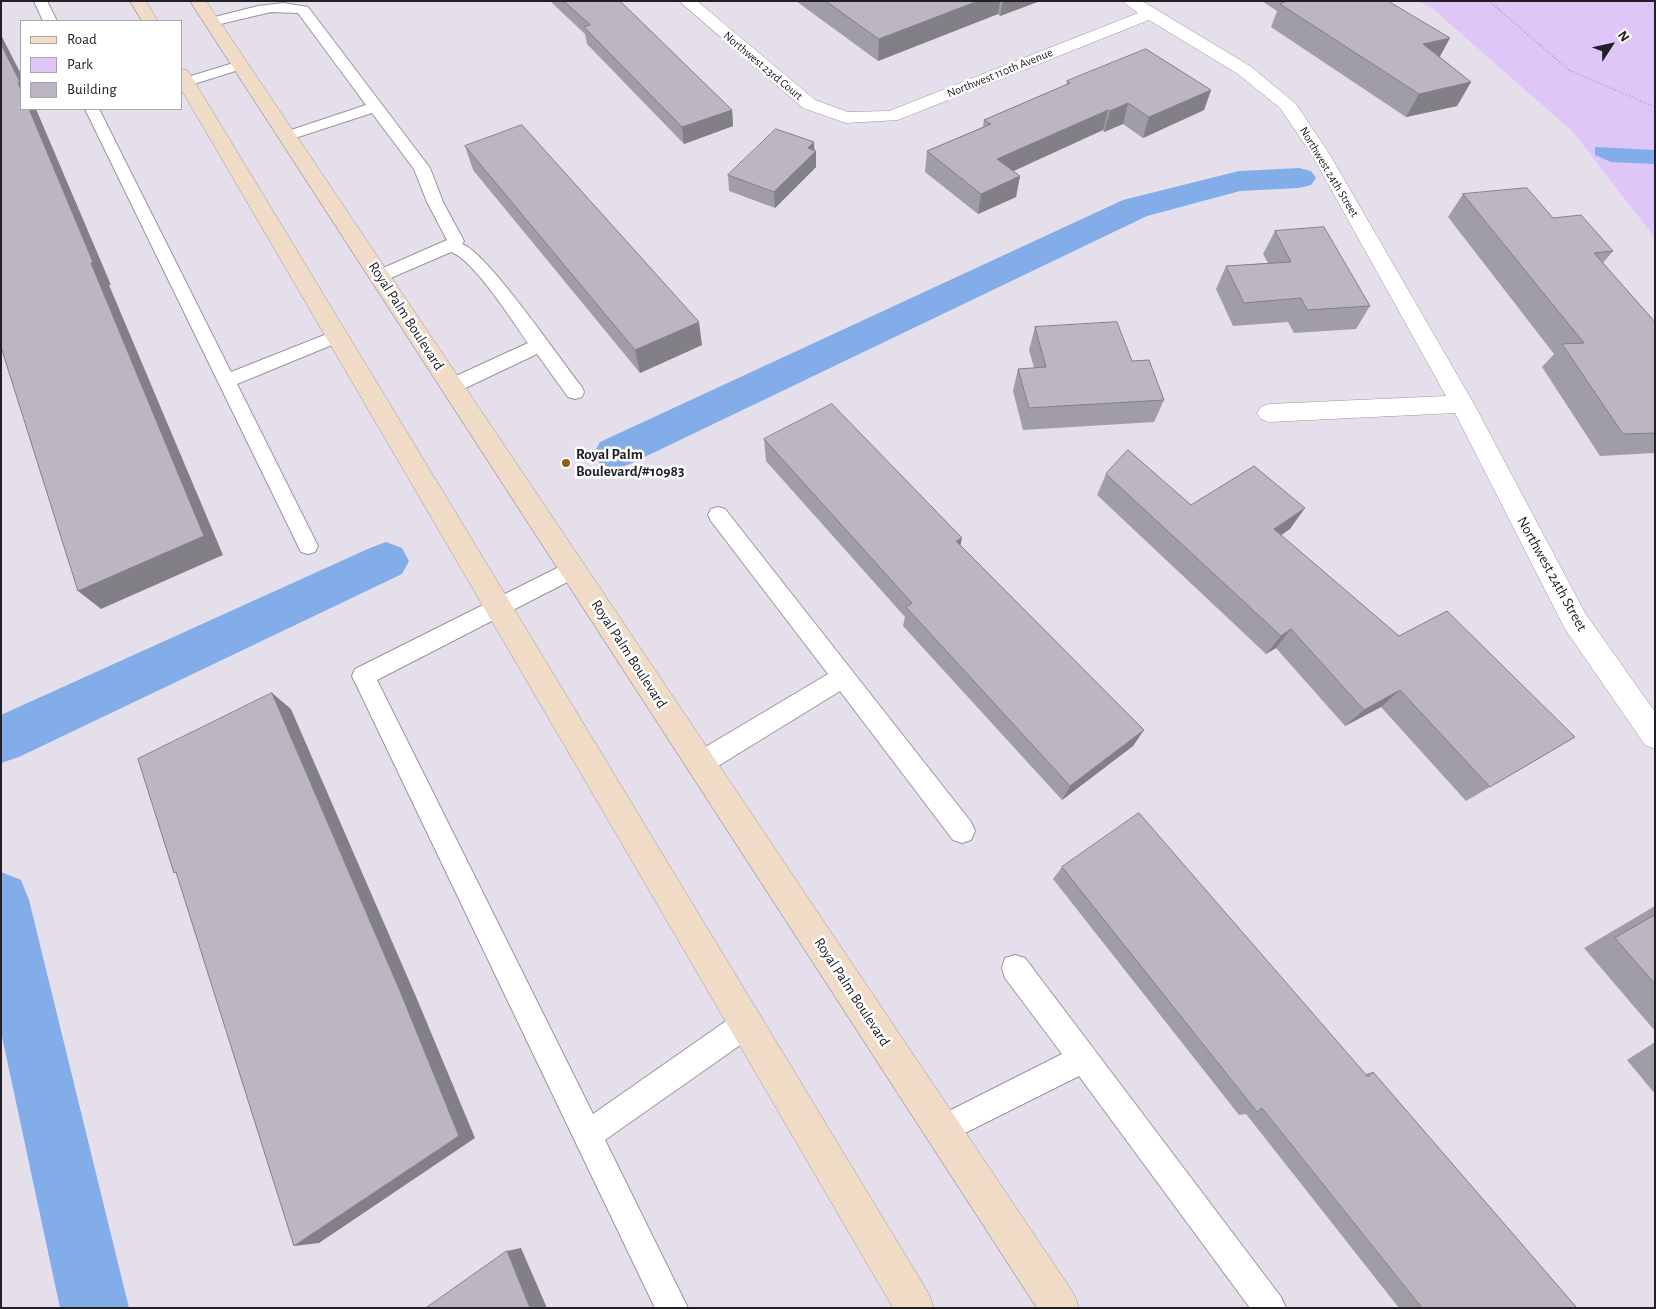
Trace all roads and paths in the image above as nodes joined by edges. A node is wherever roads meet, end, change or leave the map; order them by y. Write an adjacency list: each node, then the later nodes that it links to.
1 (40, 1): 8 (lane)
2 (138, 1): 9 (main road)
3 (687, 1): 15 (street, Northwest 23rd Court)
4 (1130, 1): 7 (street, Northwest 24th Street)
5 (1489, 1): 13 (path)
6 (205, 12): 10 (main road, Royal Palm Boulevard); 12 (lane)
7 (1151, 14): 15 (street, Northwest 110th Avenue); 24 (street, Northwest 24th Street)
8 (50, 20)
9 (149, 20)
10 (240, 66): 11 (lane); 16 (main road, Royal Palm Boulevard)
11 (183, 80): 19 (main road)
12 (375, 107): 16 (lane); 17 (lane)
13 (1655, 107)
14 (95, 110): 21 (lane)
15 (846, 118)
16 (287, 136): 18 (main road, Royal Palm Boulevard)
17 (450, 246): 18 (lane); 20 (lane)
18 (380, 276): 22 (main road, Royal Palm Boulevard)
19 (338, 336): 21 (lane); 29 (main road)
20 (540, 346): 22 (lane); 23 (lane)
21 (227, 382): 27 (lane)
22 (452, 386): 28 (main road, Royal Palm Boulevard)
23 (575, 392)
24 (1462, 404): 25 (street); 31 (street, Northwest 24th Street)
25 (1270, 413)
26 (718, 515): 30 (lane)
27 (308, 546)
28 (573, 569): 29 (lane); 32 (main road, Royal Palm Boulevard)
29 (499, 607): 35 (main road); 38 (lane)
30 (843, 677): 32 (lane); 33 (lane)
31 (1655, 736)
32 (701, 763): 37 (main road, Royal Palm Boulevard)
33 (962, 830)
34 (1015, 968): 36 (lane)
35 (746, 1024): 38 (lane); 40 (main road)
36 (1083, 1059): 37 (lane); 42 (lane)
37 (943, 1130): 41 (main road, Royal Palm Boulevard)
38 (588, 1135): 39 (lane)
39 (672, 1308)
40 (915, 1308)
41 (1060, 1308)
42 (1270, 1308)

